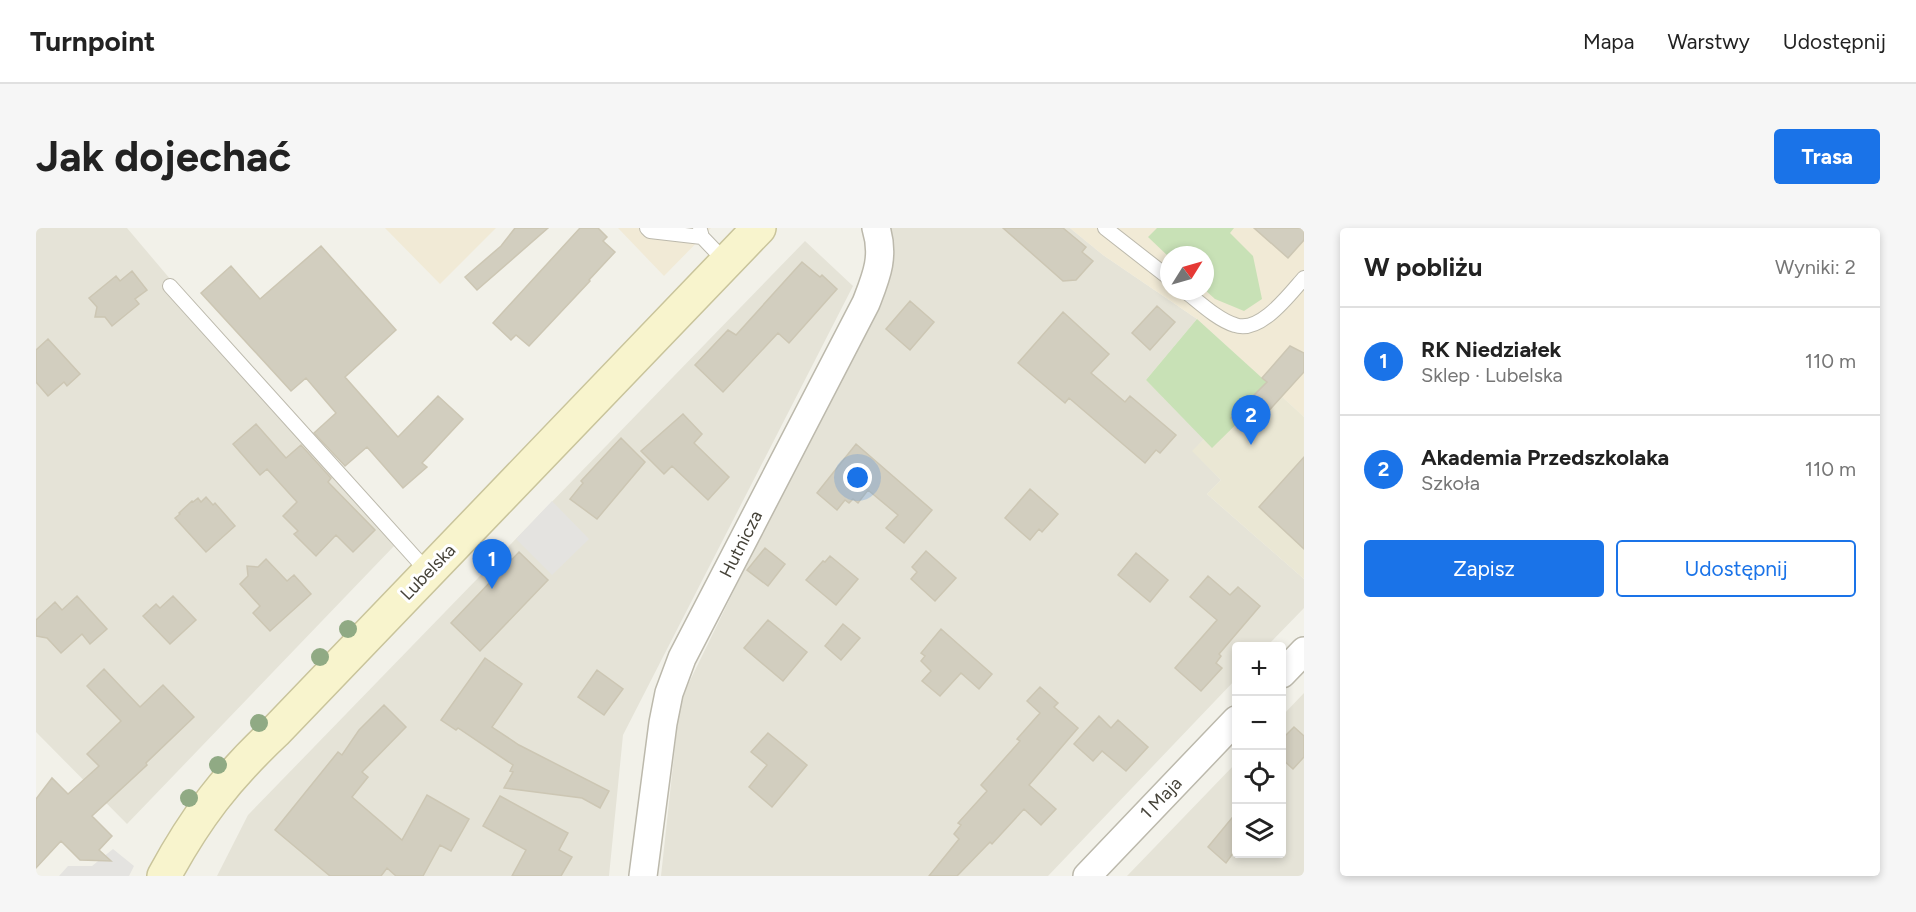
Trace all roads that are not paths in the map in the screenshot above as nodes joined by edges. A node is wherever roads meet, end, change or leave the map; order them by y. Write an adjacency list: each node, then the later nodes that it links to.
1 (647, 228): 5 (lane)
2 (759, 228): 6 (main road, Lubelska)
3 (876, 228): 16 (street, Hutnicza)
4 (1105, 228): 7 (lane)
5 (701, 232): 6 (lane)
6 (726, 262): 11 (main road, Lubelska)
7 (1160, 271)
8 (1304, 278): 10 (lane)
9 (170, 285): 11 (lane)
10 (1196, 300)
11 (428, 572): 15 (main road, Lubelska)
12 (1304, 651): 13 (street)
13 (1286, 669)
14 (1232, 724): 17 (street, 1 Maja)
15 (164, 876)
16 (643, 876)
17 (1087, 876)

